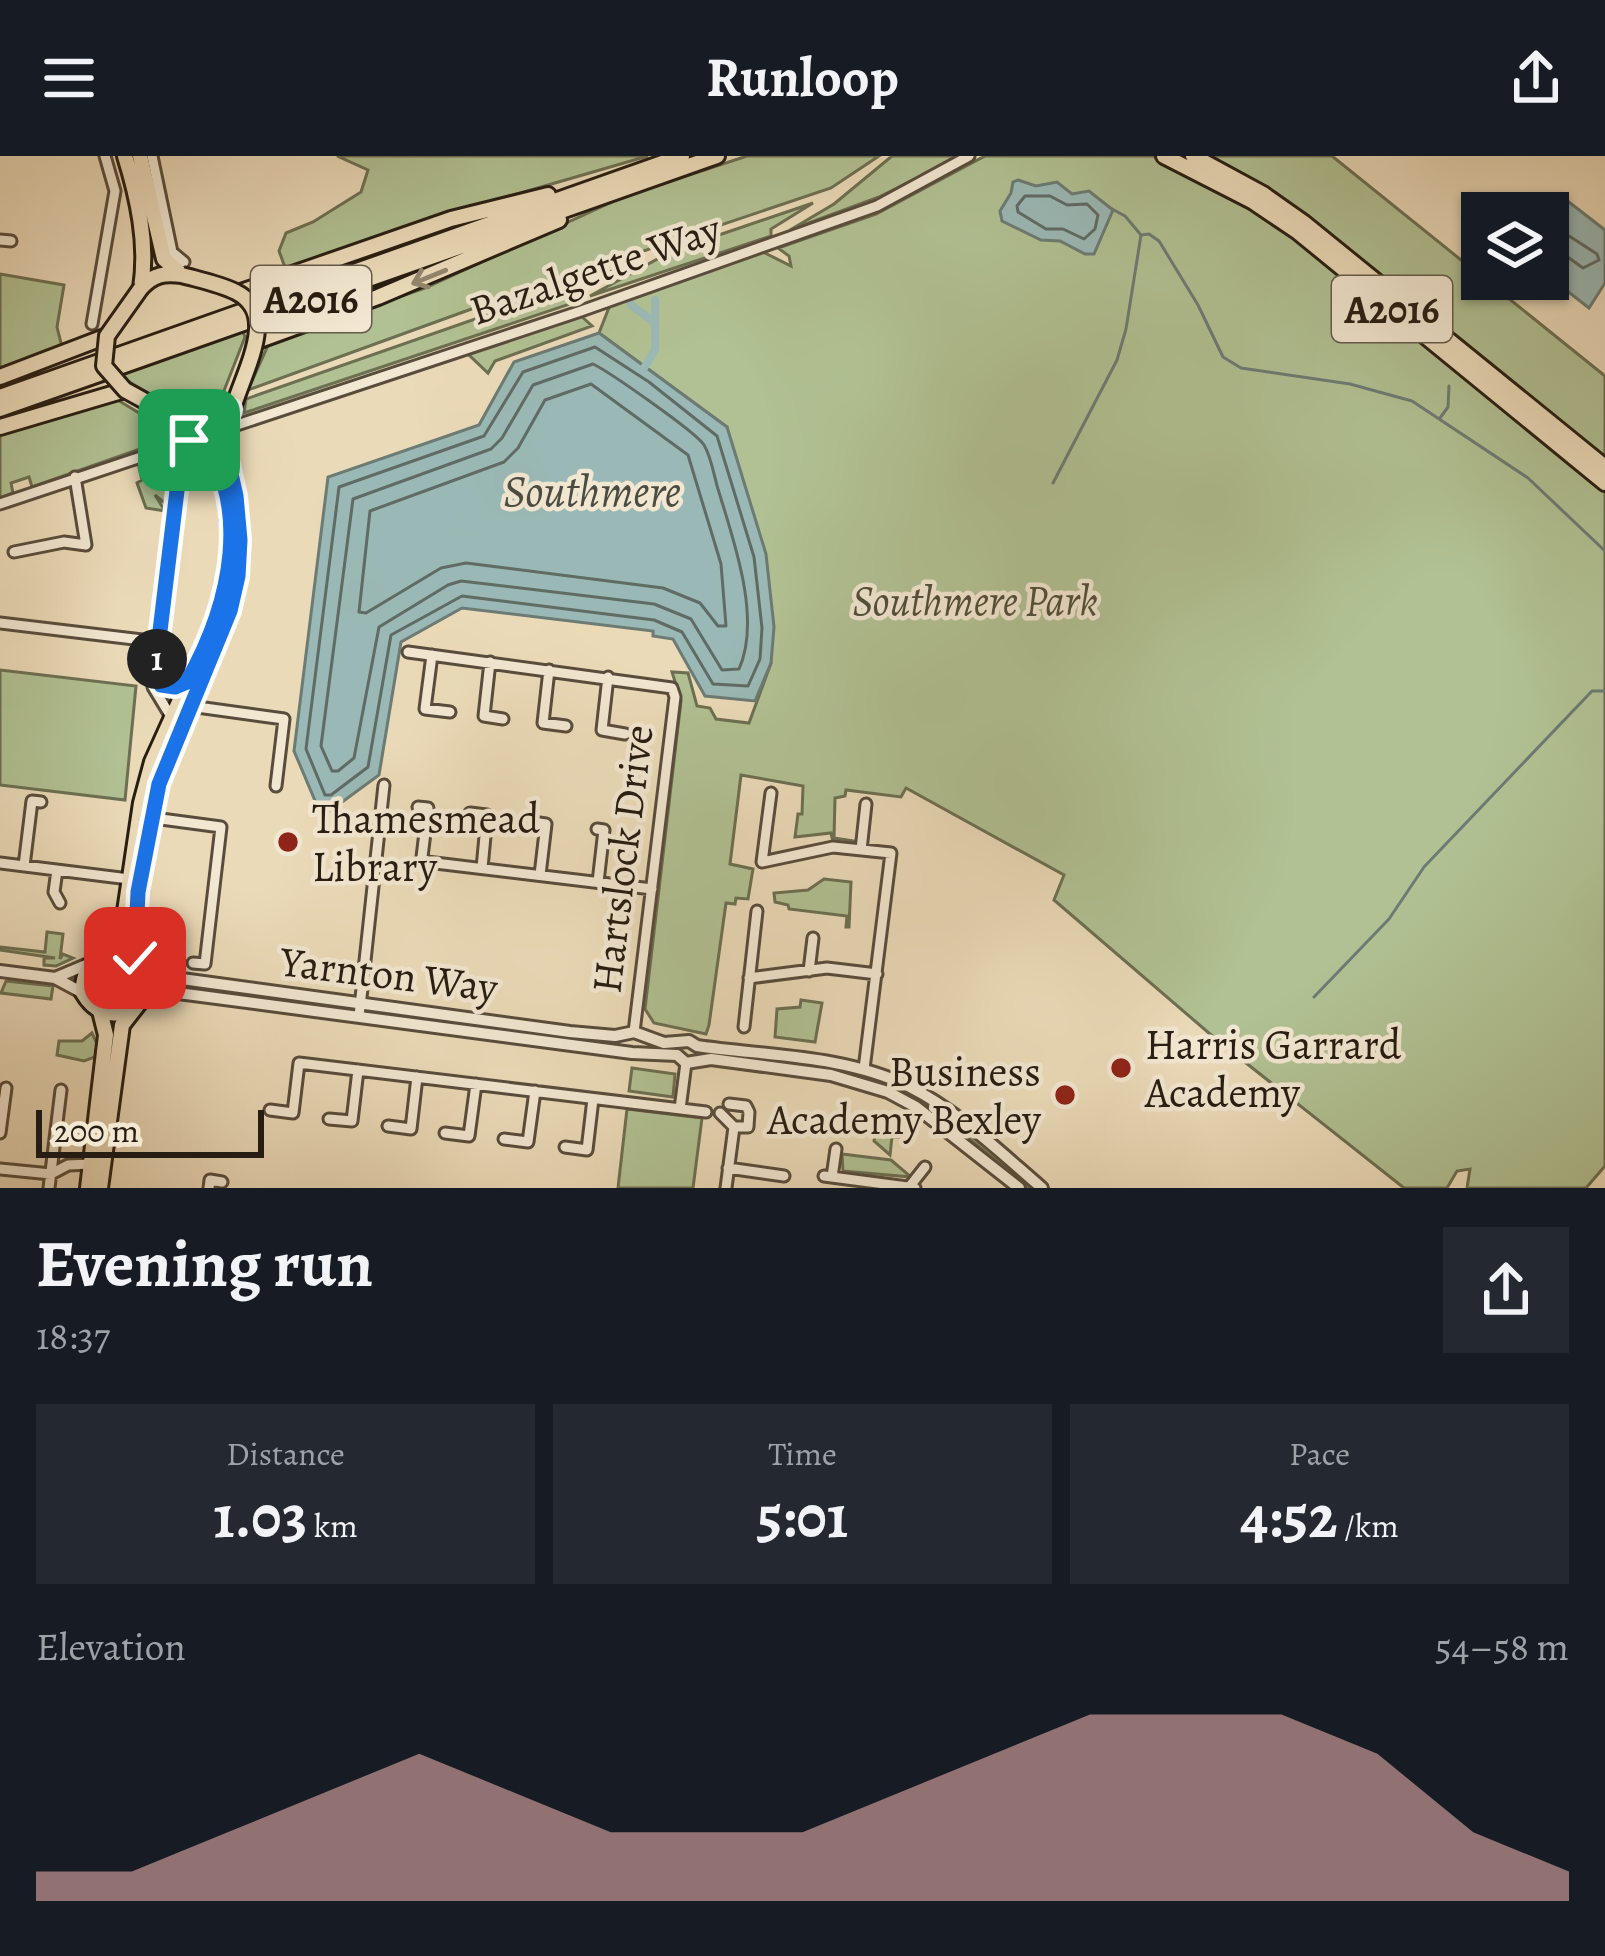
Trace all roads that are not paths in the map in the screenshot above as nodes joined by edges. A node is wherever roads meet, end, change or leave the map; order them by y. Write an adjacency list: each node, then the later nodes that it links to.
1 (105, 156): 15 (street)
2 (124, 156): 11 (main road)
3 (140, 156): 11 (main road)
4 (152, 156): 12 (street)
5 (682, 156): 10 (main road, A2016)
6 (717, 156): 10 (main road, A2016)
7 (969, 156): 23 (street, Bazalgette Way)
8 (1164, 156): 28 (main road, A2016)
9 (1192, 156): 26 (main road, A2016)
10 (612, 187): 14 (main road); 17 (main road, one-way to 17); 20 (main road, A2016); 21 (main road, A2016)
11 (148, 223): 12 (main road); 13 (main road)
12 (183, 268): 13 (main road); 14 (main road, bridge)
13 (141, 288): 16 (main road, bridge)
14 (238, 292): 17 (main road, bridge)
15 (92, 323)
16 (107, 336): 18 (main road); 19 (main road, bridge)
17 (257, 341): 22 (main road, bridge)
18 (0, 377)
19 (124, 390): 24 (main road); 25 (main road, bridge)
20 (0, 397)
21 (0, 409)
22 (231, 409): 25 (main road, bridge); 40 (main road, bridge)
23 (234, 426)
24 (0, 427)
25 (186, 437): 27 (street); 34 (street); 40 (main road, bridge)
26 (1605, 467)
27 (75, 477): 29 (street); 30 (street)
28 (1605, 483)
29 (0, 504)
30 (86, 545): 31 (street); 32 (street)
31 (14, 552)
32 (84, 560)
33 (0, 623): 34 (street)
34 (159, 642): 39 (street)
35 (408, 652): 36 (street, Hartslock Drive)
36 (432, 655): 37 (street, Hartslock Drive); 43 (street)
37 (490, 662): 38 (street, Hartslock Drive); 45 (street)
38 (549, 670): 41 (street, Hartslock Drive); 46 (street, Hartslock Drive)
39 (155, 676): 40 (street); 44 (street)
40 (195, 676): 42 (main road); 44 (main road)
41 (608, 677): 47 (street, Hartslock Drive); 66 (street, Hartslock Drive)
42 (190, 706): 49 (street); 71 (main road)
43 (450, 712)
44 (170, 715): 64 (main road)
45 (503, 718)
46 (566, 726)
47 (625, 734)
48 (384, 785): 83 (street)
49 (276, 786)
50 (771, 793): 58 (street)
51 (41, 802): 60 (street)
52 (866, 804): 58 (street)
53 (418, 807): 61 (street)
54 (470, 813): 61 (street)
55 (161, 819): 72 (street)
56 (539, 823): 63 (street)
57 (597, 829): 65 (street)
58 (861, 850): 77 (street)
59 (0, 863): 60 (street)
60 (24, 866): 62 (street)
61 (482, 868): 63 (street)
62 (57, 870): 64 (street); 67 (street)
63 (540, 875): 65 (street)
64 (129, 878): 70 (main road)
65 (598, 882): 66 (street)
66 (652, 889): 86 (street, Hartslock Drive)
67 (60, 903)
68 (757, 911): 79 (street)
69 (813, 938): 75 (street)
70 (106, 951): 71 (main road); 73 (main road)
71 (135, 958): 76 (main road)
72 (193, 963)
73 (88, 964): 78 (street); 80 (main road)
74 (0, 970): 78 (street)
75 (809, 971): 77 (street); 79 (street)
76 (145, 974): 81 (main road); 83 (street, Yarnton Way)
77 (877, 974): 89 (street)
78 (56, 978): 80 (street)
79 (749, 978): 85 (street)
80 (83, 993): 84 (main road)
81 (144, 994): 82 (main road); 83 (street, Yarnton Way)
82 (130, 1010): 84 (main road); 119 (main road)
83 (359, 1010): 86 (street, Yarnton Way); 86 (street, Yarnton Way)
84 (100, 1012): 109 (main road)
85 (744, 1028)
86 (635, 1038): 87 (street, Yarnton Way)
87 (687, 1053): 89 (street, Yarnton Way); 97 (street)
88 (358, 1070): 90 (street); 98 (street); 101 (street)
89 (862, 1076): 122 (street, Yarnton Way); 123 (street, Yarnton Way)
90 (417, 1077): 91 (street); 102 (street)
91 (476, 1084): 94 (street); 105 (street)
92 (5, 1088): 104 (street)
93 (61, 1090): 113 (street)
94 (535, 1091): 95 (street); 106 (street)
95 (593, 1099): 97 (street); 107 (street)
96 (729, 1104): 103 (street)
97 (680, 1108): 99 (street)
98 (270, 1110)
99 (706, 1112)
100 (720, 1113): 103 (street)
101 (329, 1119)
102 (388, 1126)
103 (734, 1127): 111 (street)
104 (0, 1133)
105 (445, 1133)
106 (504, 1139)
107 (565, 1147)
108 (836, 1149): 116 (street)
109 (90, 1165): 113 (street); 118 (main road)
110 (925, 1167): 116 (street)
111 (728, 1168): 114 (street); 121 (street)
112 (0, 1169): 113 (street)
113 (51, 1174): 117 (street)
114 (784, 1176)
115 (222, 1181): 120 (street)
116 (912, 1187)
117 (49, 1188)
118 (88, 1188)
119 (100, 1188)
120 (209, 1188)
121 (726, 1188)
122 (1019, 1188)
123 (1042, 1188)

